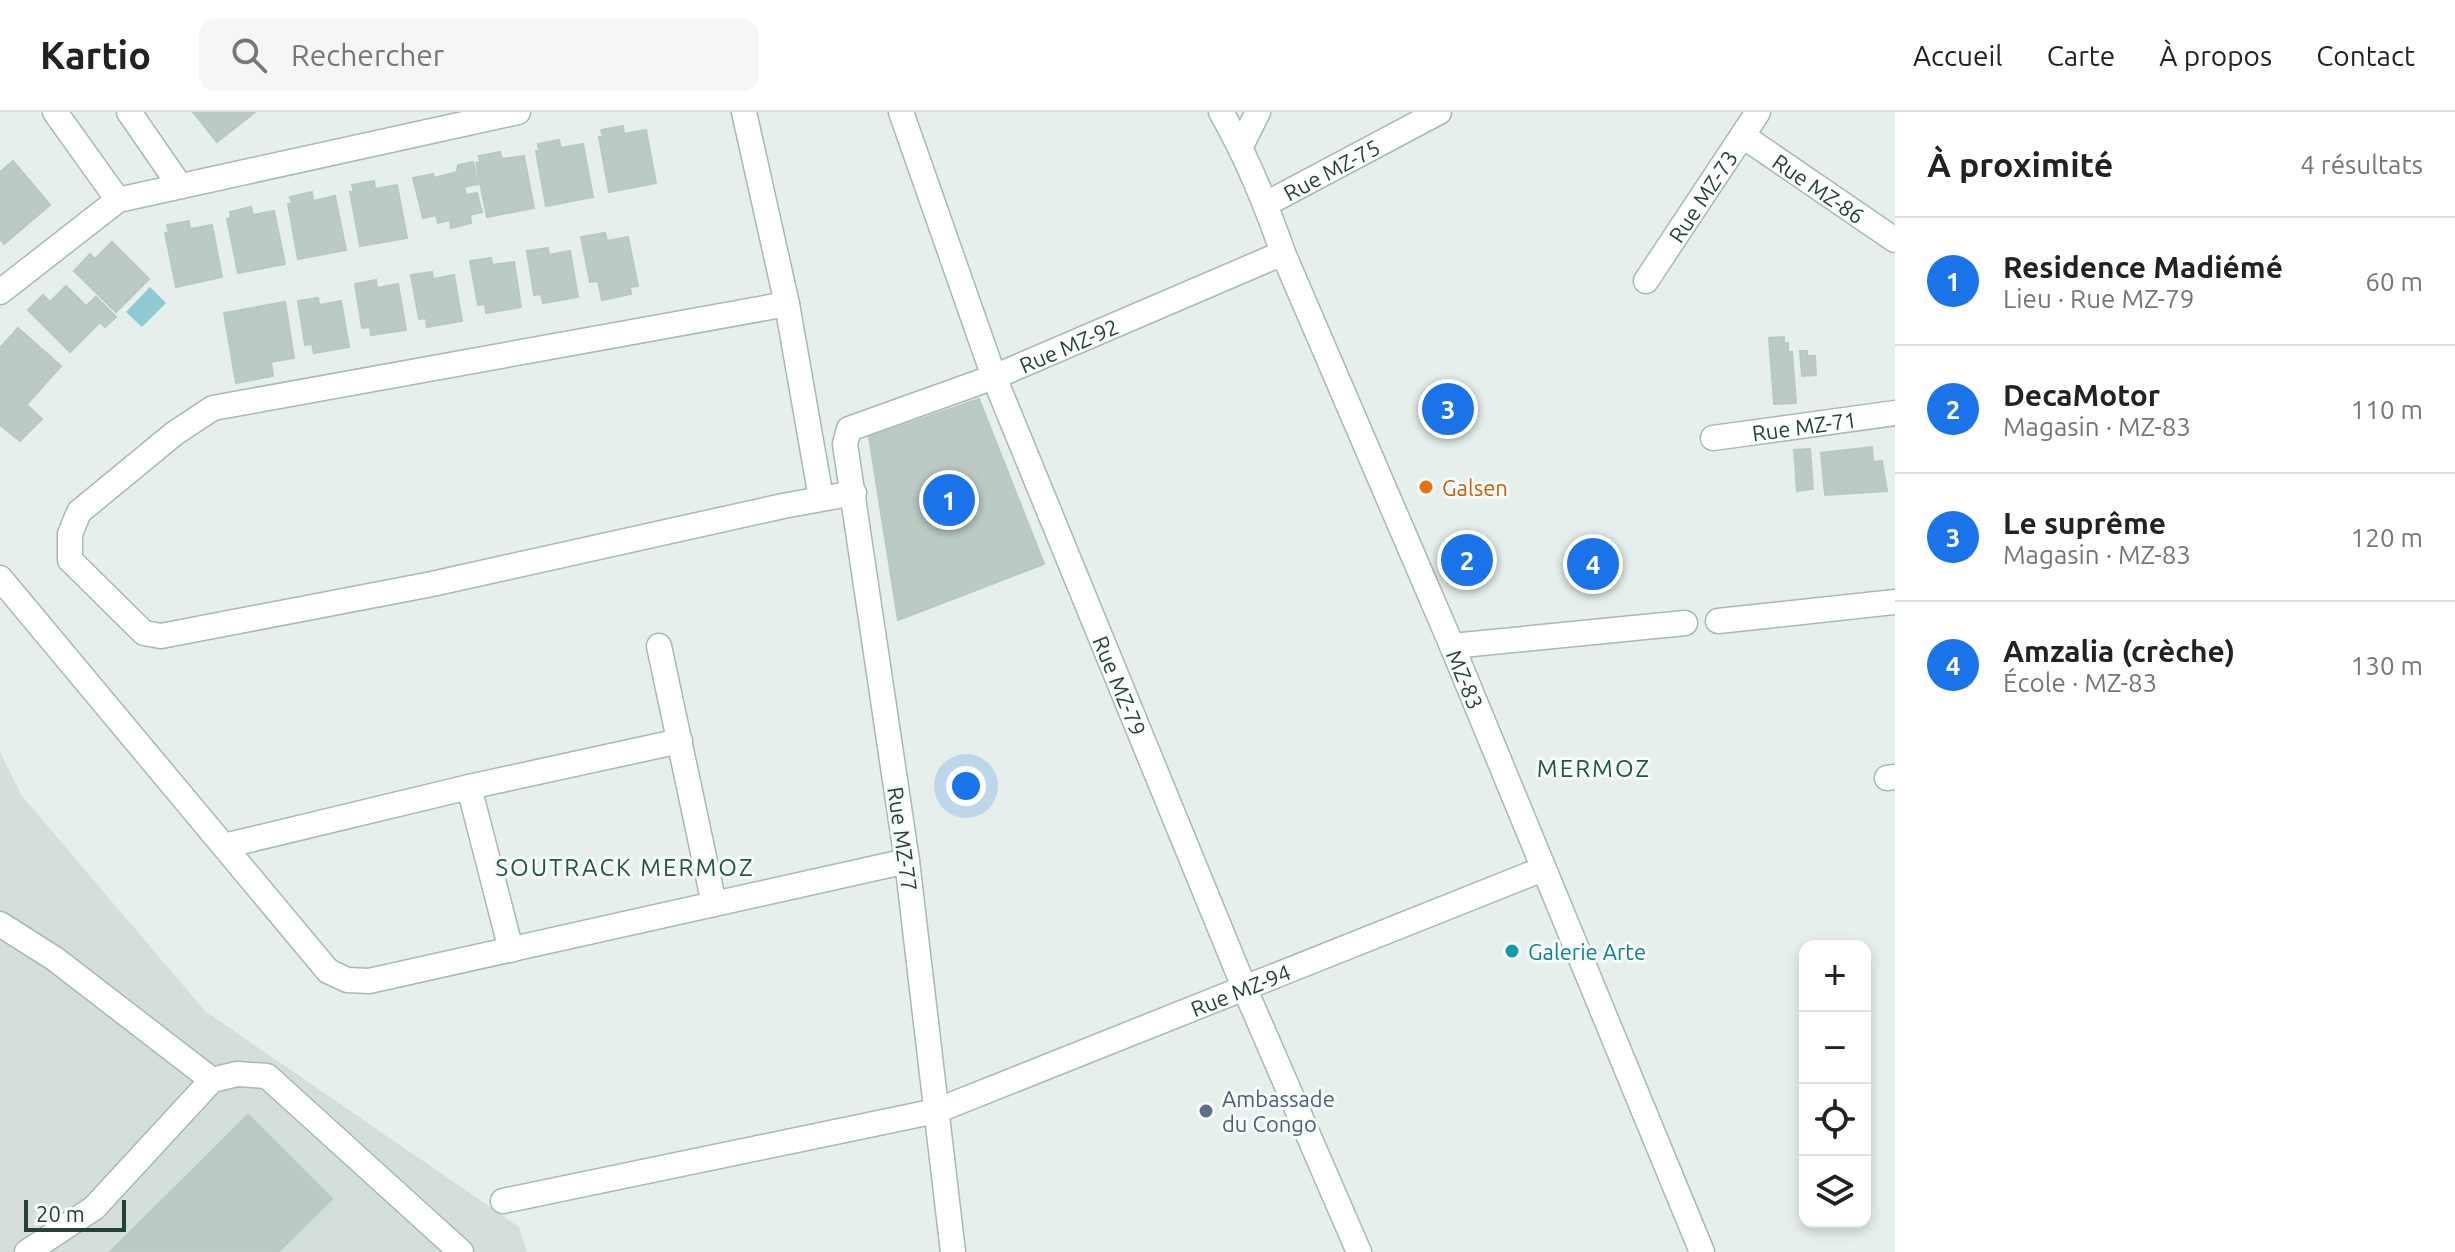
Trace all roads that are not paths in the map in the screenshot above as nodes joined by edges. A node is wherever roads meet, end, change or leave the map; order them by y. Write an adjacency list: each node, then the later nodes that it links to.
1 (55, 112): 13 (street)
2 (129, 112): 12 (street)
3 (518, 112): 12 (street)
4 (744, 112): 19 (street)
5 (901, 112): 20 (street, Rue MZ-79)
6 (1221, 112): 11 (street, MZ-83)
7 (1258, 112): 11 (street)
8 (1439, 112): 14 (street, Rue MZ-75)
9 (1758, 112): 10 (street, Rue MZ-73)
10 (1743, 136): 15 (street, Rue MZ-86); 17 (street, Rue MZ-73)
11 (1241, 146): 14 (street, MZ-83)
12 (180, 186): 13 (street)
13 (118, 200): 18 (street)
14 (1266, 204): 16 (street, MZ-83)
15 (1895, 240)
16 (1283, 253): 20 (street, Rue MZ-92); 31 (street, MZ-83)
17 (1646, 281)
18 (0, 292)
19 (787, 304): 25 (street); 25 (street)
20 (994, 377): 22 (street, Rue MZ-92); 40 (street, Rue MZ-79)
21 (1895, 413): 23 (street, Rue MZ-71)
22 (849, 429): 24 (street, Rue MZ-77)
23 (1713, 438)
24 (854, 493): 25 (street); 35 (street, Rue MZ-77)
25 (821, 498)
26 (0, 578): 34 (street)
27 (1895, 602): 28 (street)
28 (1718, 621)
29 (1685, 623): 31 (street)
30 (659, 646): 32 (street)
31 (1452, 646): 36 (street, MZ-83)
32 (680, 741): 33 (street); 37 (street)
33 (469, 787): 34 (street); 39 (street)
34 (224, 846): 39 (street)
35 (907, 861): 37 (street); 42 (street, Rue MZ-77)
36 (1543, 869): 40 (street, Rue MZ-94); 48 (street, MZ-83)
37 (714, 904): 39 (street)
38 (0, 924): 41 (street)
39 (511, 950)
40 (1244, 987): 42 (street, Rue MZ-94); 47 (street, Rue MZ-79)
41 (212, 1080): 44 (street); 45 (street)
42 (936, 1111): 43 (street, Rue MZ-94); 46 (street, Rue MZ-77)
43 (503, 1201)
44 (27, 1252)
45 (461, 1252)
46 (953, 1252)
47 (1359, 1252)
48 (1702, 1252)

